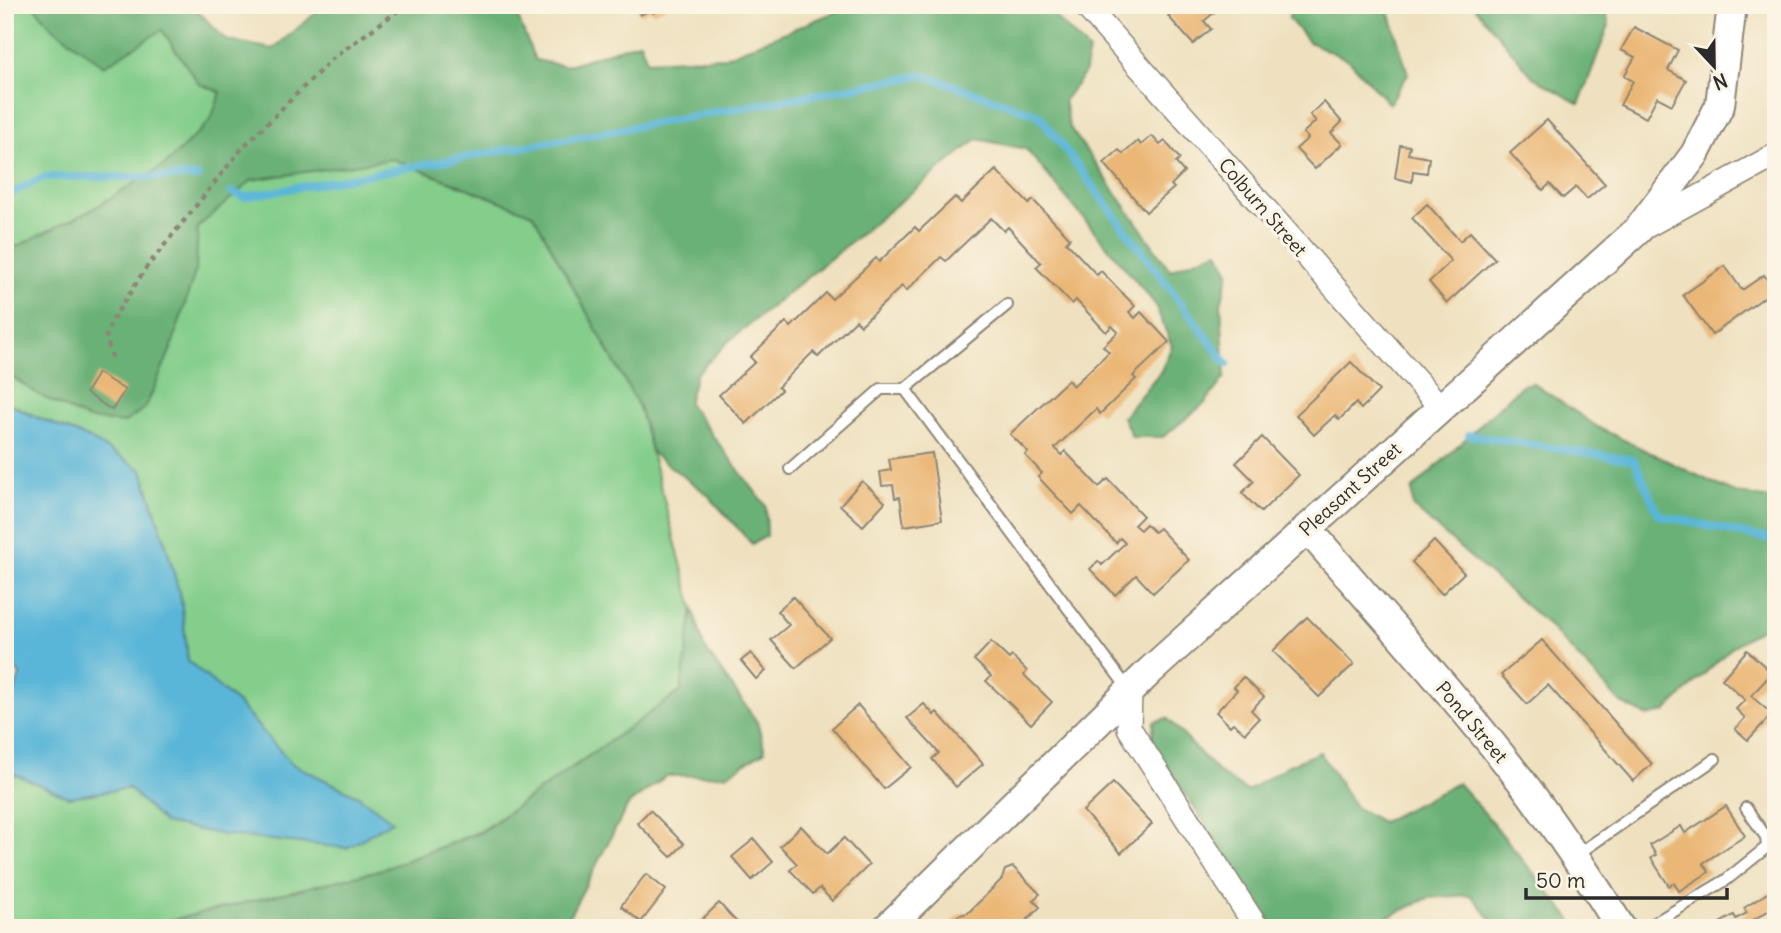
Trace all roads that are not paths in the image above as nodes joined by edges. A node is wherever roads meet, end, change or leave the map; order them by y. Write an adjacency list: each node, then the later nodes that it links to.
1 (1085, 5): 7 (street, Colburn Street)
2 (1732, 5): 4 (street, Pleasant Street)
3 (1776, 155): 4 (street)
4 (1638, 230): 7 (street, Pleasant Street)
5 (1006, 305): 6 (lane)
6 (905, 389): 8 (lane); 10 (lane)
7 (1441, 408): 9 (street, Pleasant Street)
8 (790, 469)
9 (1307, 528): 10 (street, Pleasant Street); 13 (street, Pond Street)
10 (1130, 692): 14 (street, Pleasant Street); 15 (street)
11 (1715, 759): 13 (lane)
12 (1746, 808): 17 (lane)
13 (1575, 856): 16 (street, Pond Street)
14 (887, 928)
15 (1257, 928)
16 (1621, 928)
17 (1646, 928)

